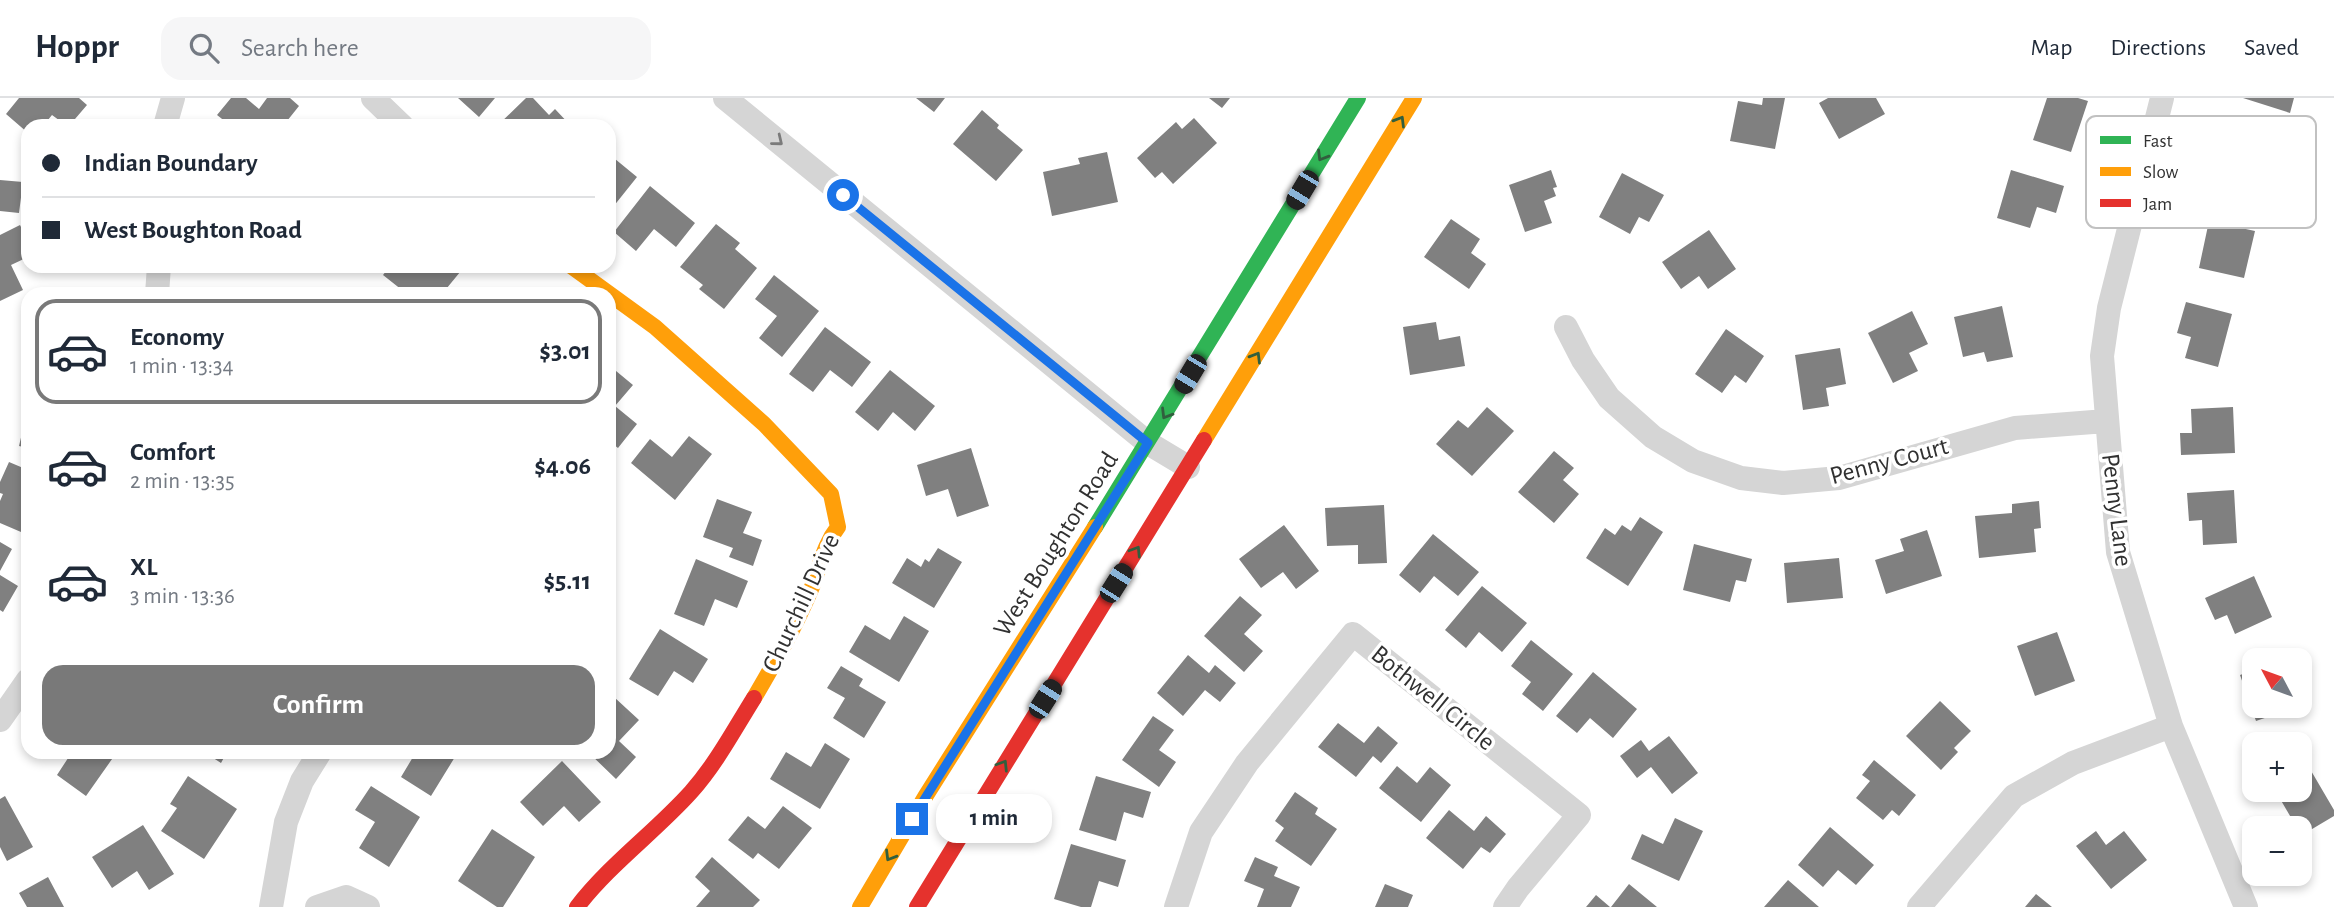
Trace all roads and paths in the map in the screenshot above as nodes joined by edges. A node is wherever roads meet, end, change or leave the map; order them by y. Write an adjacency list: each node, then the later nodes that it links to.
1 (173, 98): 8 (street)
2 (373, 98): 9 (street)
3 (725, 98): 16 (street, one-way to 16)
4 (1358, 98): 16 (main road, West Boughton Road, one-way to 16)
5 (1414, 98): 17 (main road, one-way to 5)
6 (2162, 98): 7 (street, Penny Lane)
7 (2158, 116)
8 (167, 119)
9 (395, 119)
10 (2130, 228): 15 (street, Penny Lane)
11 (580, 273): 12 (main road, Churchill Drive)
12 (599, 287)
13 (616, 299): 25 (main road, Churchill Drive)
14 (1566, 327): 15 (street, Penny Court)
15 (2106, 421): 20 (street, Penny Lane)
16 (1148, 443): 17 (street); 26 (main road, West Boughton Road, one-way to 26)
17 (1188, 467): 27 (main road, one-way to 17)
18 (21, 690): 19 (street)
19 (0, 720)
20 (2171, 726): 30 (street); 31 (street, Penny Lane)
21 (316, 759): 22 (street)
22 (271, 907)
23 (317, 907): 24 (street)
24 (368, 907)
25 (577, 907)
26 (860, 907)
27 (917, 907)
28 (1175, 907): 29 (street, Bothwell Circle)
29 (1505, 907)
30 (1919, 907)
31 (2246, 907)

